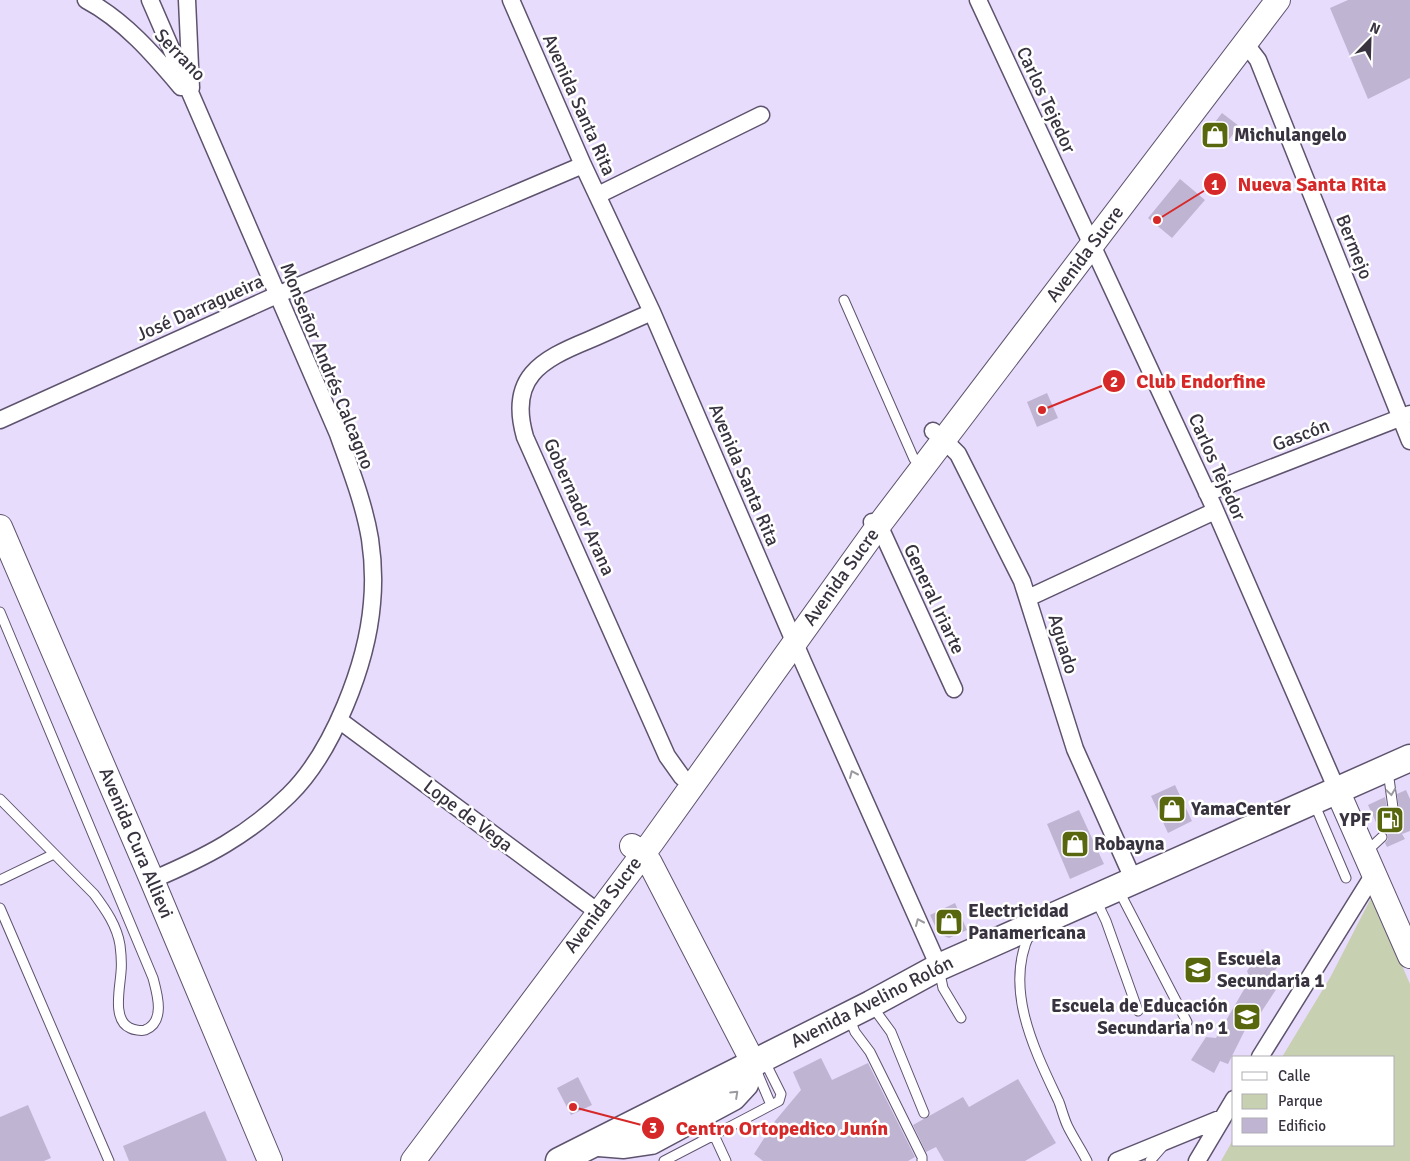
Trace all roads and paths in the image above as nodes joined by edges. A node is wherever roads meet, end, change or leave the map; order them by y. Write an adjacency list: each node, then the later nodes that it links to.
1 (86, 0): 9 (street, Serrano)
2 (150, 0): 9 (street, Monseñor Andrés Calcagno)
3 (188, 0): 9 (street, Serrano)
4 (511, 0): 11 (street, Avenida Santa Rita)
5 (978, 0): 13 (street, Carlos Tejedor)
6 (1260, 0): 13 (main road, Avenida Sucre)
7 (1278, 0): 8 (main road, Avenida Sucre)
8 (1245, 43): 13 (main road, Avenida Sucre); 17 (street, Bermejo)
9 (192, 100): 14 (street, Monseñor Andrés Calcagno)
10 (760, 115): 12 (street)
11 (583, 165): 12 (street, Avenida Santa Rita); 14 (street, José Darragueira)
12 (598, 195): 16 (street, Avenida Santa Rita)
13 (1088, 239): 19 (main road, Avenida Sucre); 22 (street, Carlos Tejedor)
14 (278, 295): 18 (street, José Darragueira); 30 (street, Monseñor Andrés Calcagno)
15 (844, 300): 21 (lane)
16 (652, 312): 28 (street, Avenida Santa Rita); 32 (street, Gobernador Arana)
17 (1405, 416): 20 (street, Bermejo); 22 (street, Gascón)
18 (0, 420)
19 (939, 436): 21 (main road, Avenida Sucre); 24 (main road, Avenida Sucre); 26 (street, Aguado)
20 (1410, 441)
21 (914, 458): 24 (main road, Avenida Sucre)
22 (1207, 493): 23 (street, Carlos Tejedor)
23 (1215, 512): 26 (street); 33 (street, Carlos Tejedor)
24 (874, 523): 28 (main road, Avenida Sucre); 29 (street, General Iriarte)
25 (0, 527): 43 (main road, Avenida Cura Allievi)
26 (1028, 598): 44 (street, Aguado)
27 (0, 612): 39 (lane)
28 (791, 635): 32 (main road, Avenida Sucre); 38 (main road, Avenida Sucre); 49 (street, Avenida Santa Rita, one-way to 28)
29 (954, 689)
30 (339, 720): 43 (street, Monseñor Andrés Calcagno); 46 (street, Lope de Vega)
31 (1399, 763): 33 (main road, Avenida Avelino Rolón); 36 (lane, one-way to 36)
32 (682, 777): 38 (main road, Avenida Sucre)
33 (1337, 790): 35 (main road, Avenida Avelino Rolón); 40 (main road)
34 (0, 799): 39 (lane)
35 (1313, 801): 41 (lane); 44 (main road, Avenida Avelino Rolón)
36 (1394, 815)
37 (1382, 837): 40 (lane)
38 (637, 849): 46 (main road, Avenida Sucre); 56 (main road)
39 (54, 854): 42 (lane)
40 (1369, 863): 48 (main road); 55 (street)
41 (1346, 878)
42 (0, 880)
43 (152, 880): 65 (main road, Avenida Cura Allievi)
44 (1116, 889): 47 (main road, Avenida Avelino Rolón); 51 (lane); 54 (lane)
45 (0, 908): 64 (lane)
46 (592, 908): 66 (main road, Avenida Sucre); 67 (main road, Avenida Sucre)
47 (1035, 924): 49 (main road, Avenida Avelino Rolón); 71 (lane)
48 (1410, 956)
49 (939, 967): 50 (main road, Avenida Avelino Rolón); 53 (lane)
50 (871, 1004): 52 (main road, Avenida Avelino Rolón); 59 (lane)
51 (1138, 1012)
52 (848, 1015): 56 (main road, Avenida Avelino Rolón); 70 (lane)
53 (961, 1018)
54 (1186, 1022)
55 (1261, 1056)
56 (758, 1060): 58 (lane); 58 (lane); 63 (main road, Avenida Avelino Rolón)
57 (1232, 1102): 60 (street)
58 (771, 1105): 61 (lane)
59 (924, 1113)
60 (1222, 1118): 62 (street); 74 (street)
61 (714, 1135): 68 (lane); 69 (lane)
62 (1168, 1141): 72 (street); 73 (lane)
63 (567, 1159)
64 (109, 1161)
65 (270, 1161)
66 (396, 1161)
67 (413, 1161)
68 (664, 1161)
69 (726, 1161)
70 (922, 1161)
71 (1087, 1161)
72 (1117, 1161)
73 (1150, 1161)
74 (1197, 1161)

